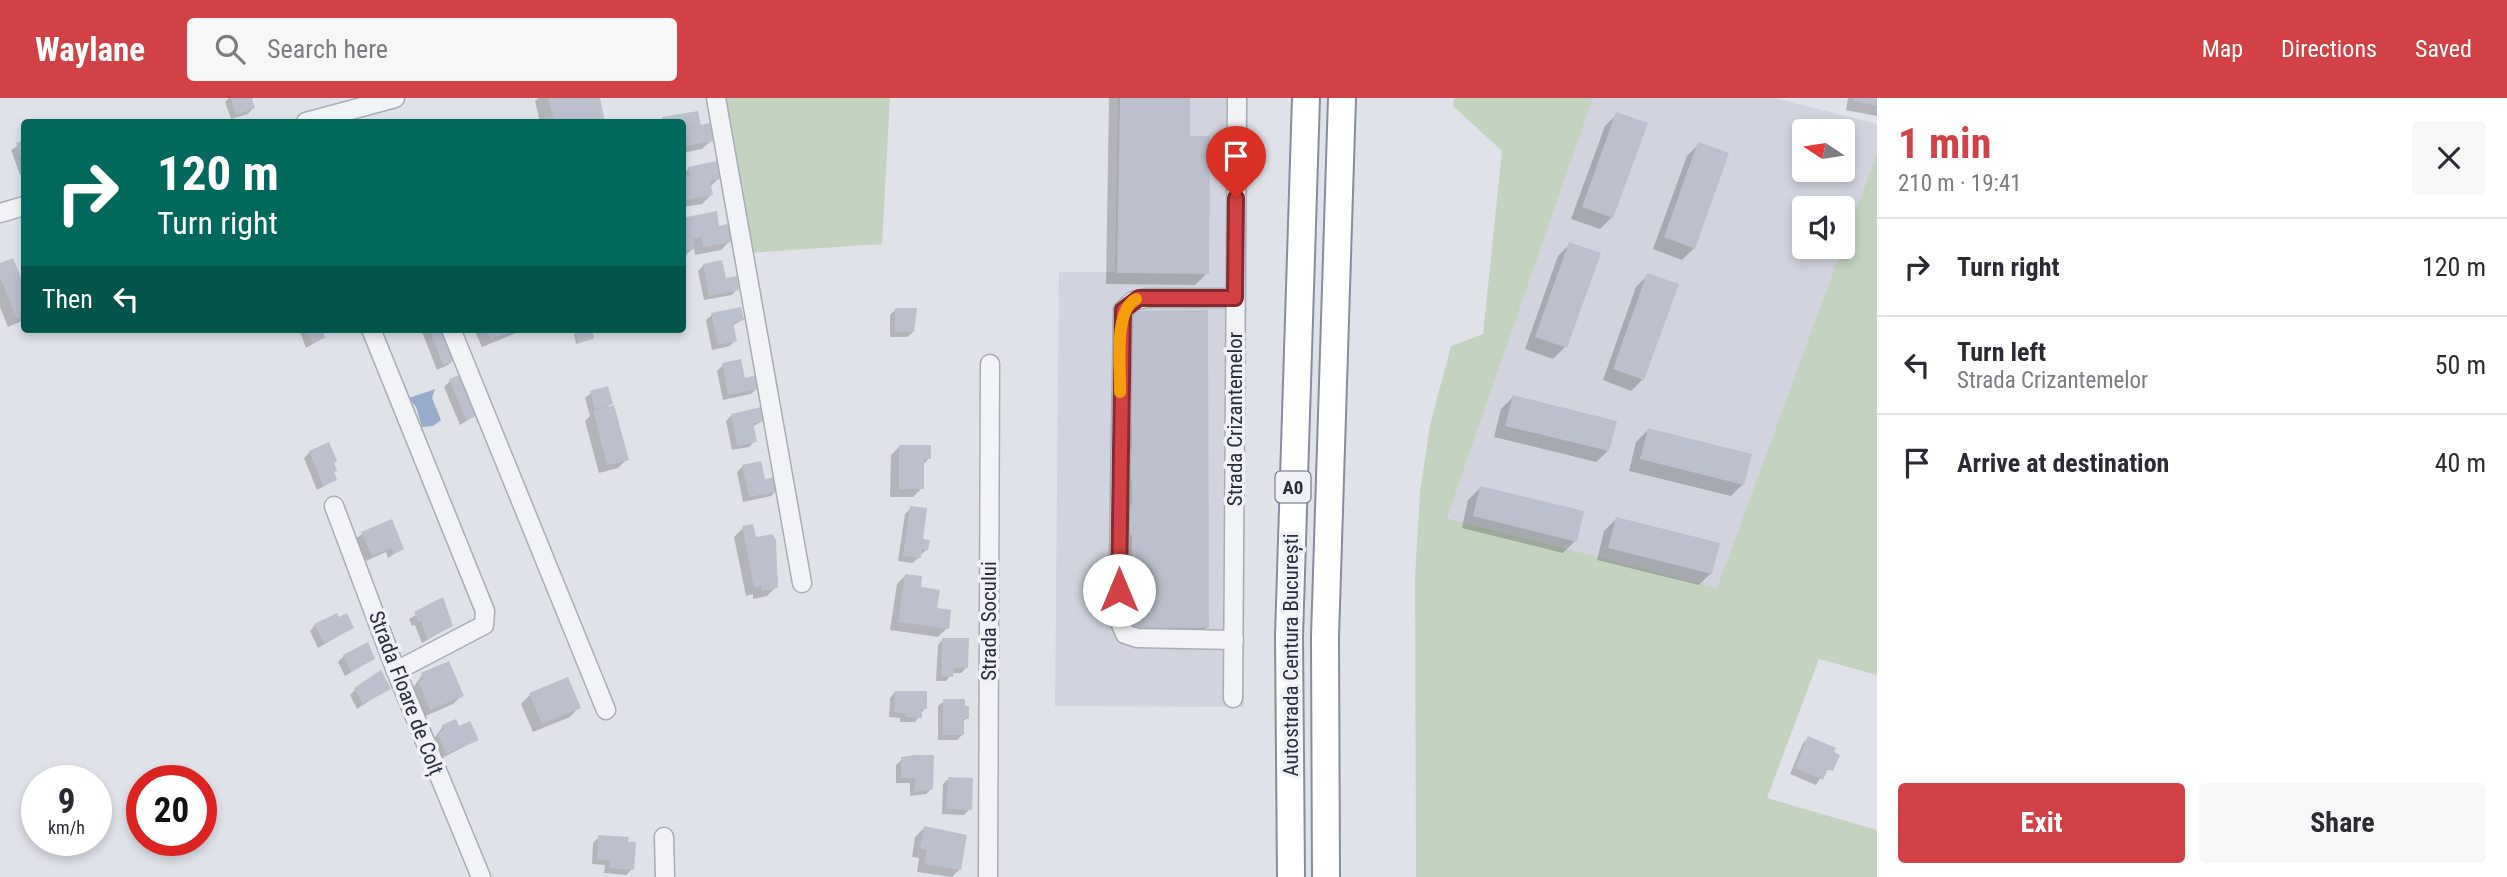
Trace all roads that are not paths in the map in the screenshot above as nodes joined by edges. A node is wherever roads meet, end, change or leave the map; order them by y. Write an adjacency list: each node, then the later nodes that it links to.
1 (395, 98): 6 (street)
2 (716, 98): 15 (street)
3 (1237, 98): 10 (street, Strada Crizantemelor)
4 (1306, 98): 24 (highway, Autostrada Centura București / A0)
5 (1342, 98): 25 (highway, Autostrada Centura București / A0)
6 (364, 115): 7 (street)
7 (331, 119)
8 (21, 207): 9 (street)
9 (0, 214)
10 (1235, 298): 16 (street, Strada Crizantemelor); 16 (street)
11 (373, 333): 17 (street)
12 (454, 333): 19 (street)
13 (990, 364): 23 (street, Strada Socului)
14 (334, 506): 17 (street, Strada Floare de Colț)
15 (802, 583)
16 (1234, 640): 18 (street, Strada Crizantemelor)
17 (396, 671): 21 (street, Strada Floare de Colț)
18 (1233, 698)
19 (606, 710)
20 (664, 837): 22 (street)
21 (481, 877)
22 (665, 877)
23 (988, 877)
24 (1291, 877)
25 (1326, 877)

